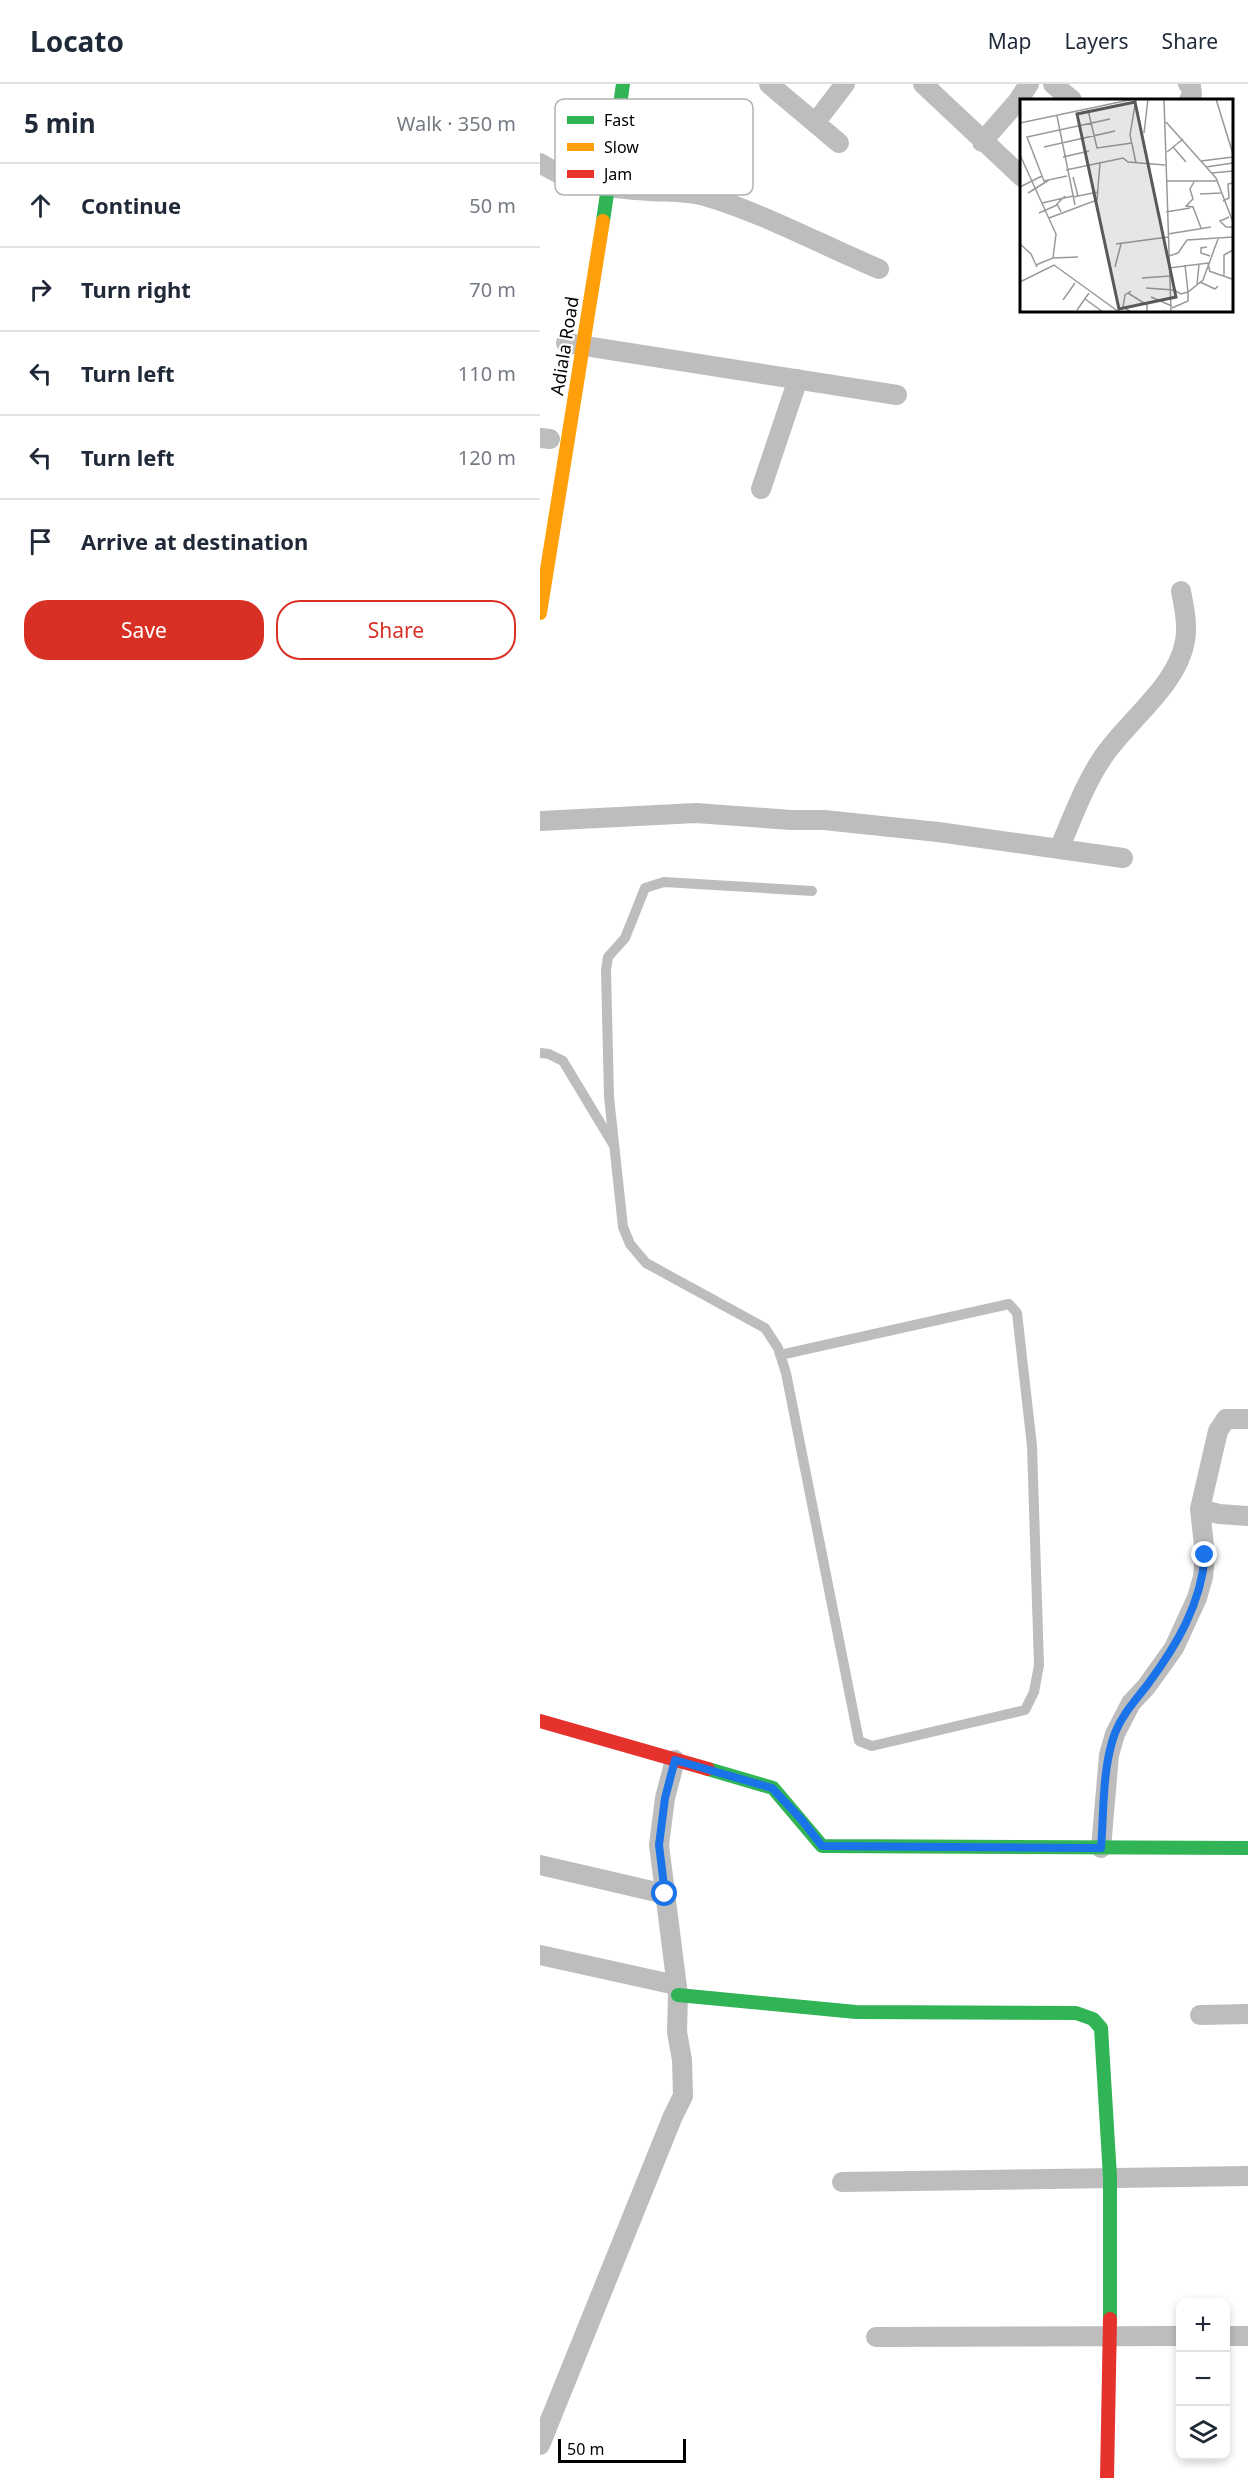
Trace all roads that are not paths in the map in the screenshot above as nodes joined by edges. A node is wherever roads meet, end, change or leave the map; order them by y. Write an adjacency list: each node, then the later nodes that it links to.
1 (623, 84): 8 (street, Adiala Road)
2 (769, 84): 11 (street)
3 (845, 84): 11 (street)
4 (923, 84): 12 (street)
5 (1029, 84): 12 (street)
6 (1053, 84): 9 (street)
7 (1188, 84): 10 (street)
8 (619, 99)
9 (1071, 99)
10 (1190, 99)
11 (815, 123): 13 (street)
12 (982, 142): 16 (street)
13 (839, 143)
14 (540, 163): 15 (street)
15 (555, 172)
16 (1020, 175)
17 (594, 195): 20 (street, Adiala Road)
18 (698, 195): 19 (street)
19 (879, 269)
20 (570, 343): 21 (street); 25 (street, Adiala Road)
21 (798, 380): 22 (street); 23 (street)
22 (897, 395)
23 (761, 489)
24 (1181, 591): 27 (street)
25 (540, 613)
26 (540, 821): 27 (street)
27 (1059, 849): 28 (street)
28 (1123, 858)
29 (812, 891): 31 (lane)
30 (540, 1053): 31 (lane)
31 (615, 1147): 32 (lane)
32 (780, 1355): 32 (lane)
33 (1248, 1419): 34 (street)
34 (1200, 1509): 35 (street); 38 (street)
35 (1248, 1516)
36 (540, 1721): 37 (street)
37 (675, 1760): 38 (street); 41 (street)
38 (1101, 1848): 39 (street)
39 (1248, 1848)
40 (540, 1865): 41 (street)
41 (665, 1894): 43 (street)
42 (540, 1955): 43 (street)
43 (677, 1990): 47 (street); 54 (street)
44 (1248, 2014): 45 (street)
45 (1200, 2015)
46 (1248, 2176): 47 (street)
47 (1110, 2177): 48 (street); 49 (street)
48 (842, 2182)
49 (1110, 2336): 50 (street); 53 (street); 55 (street)
50 (1176, 2336)
51 (1230, 2336): 52 (street)
52 (1248, 2336)
53 (876, 2337)
54 (540, 2445)
55 (1107, 2478)

